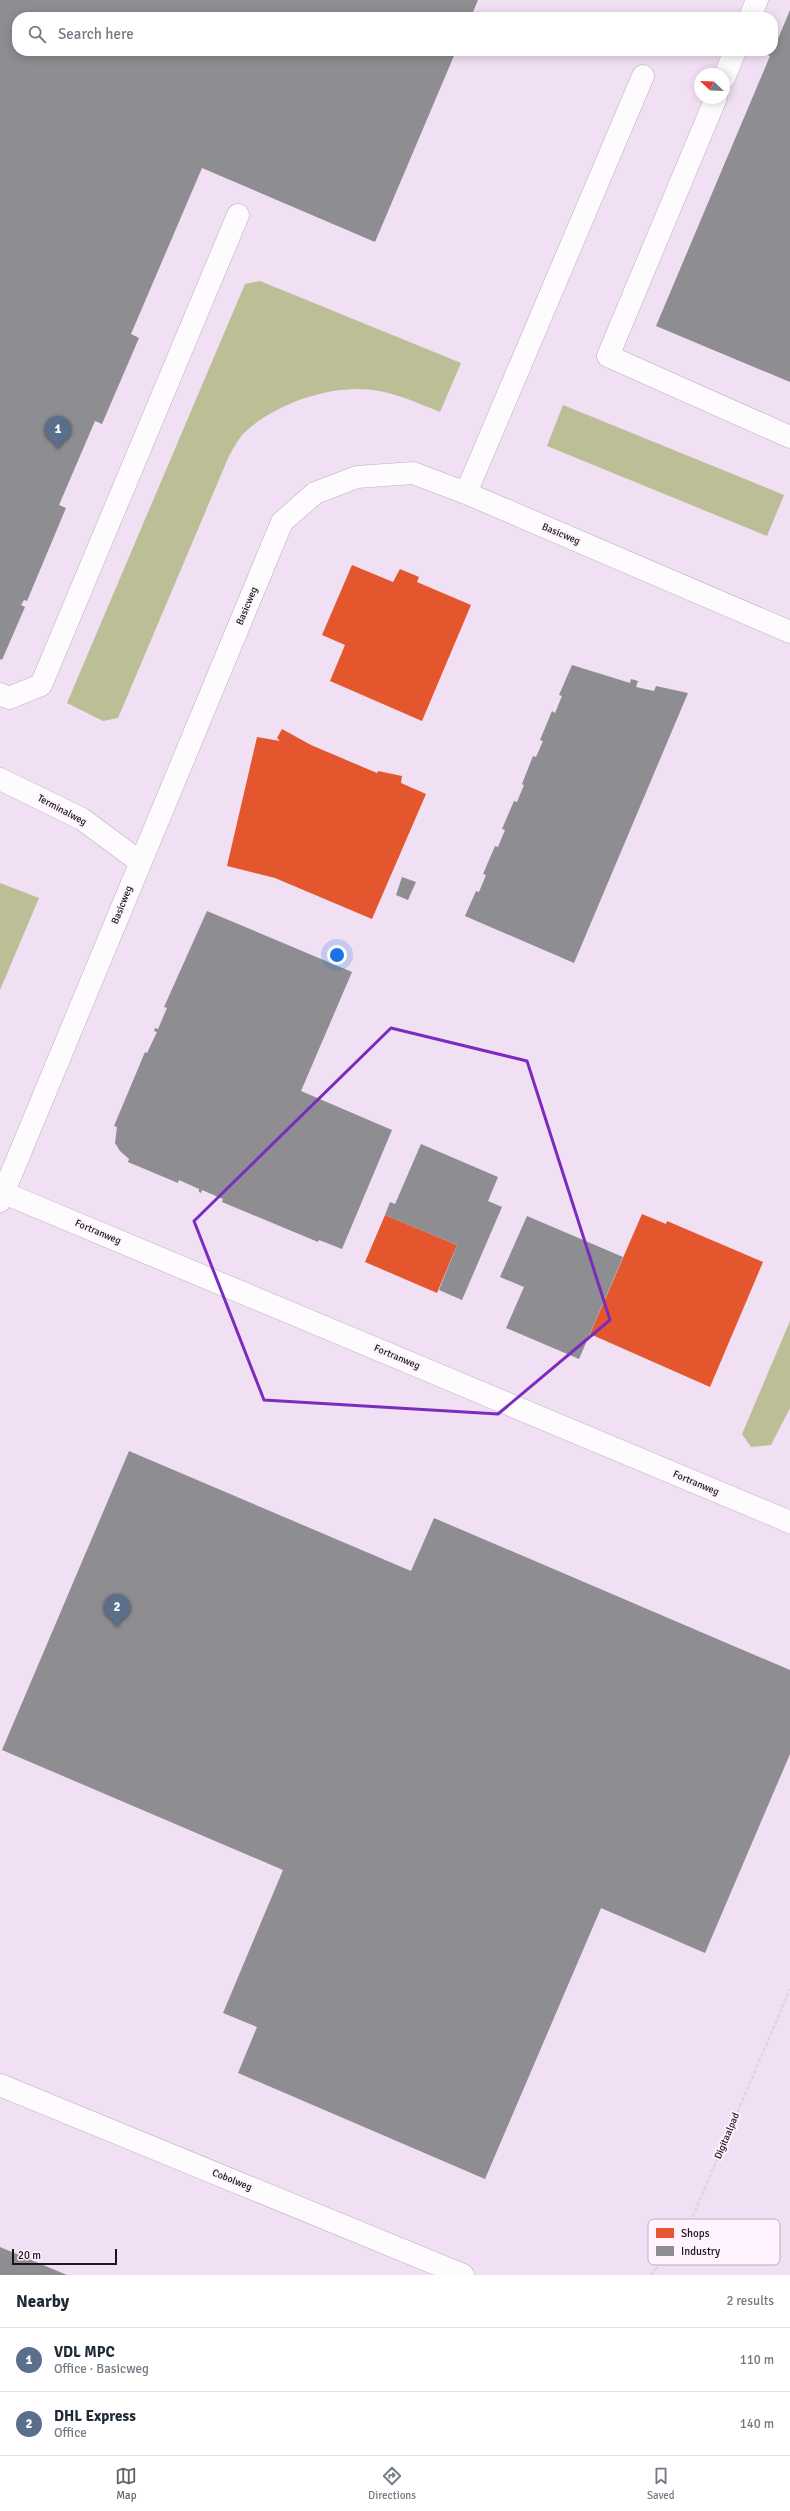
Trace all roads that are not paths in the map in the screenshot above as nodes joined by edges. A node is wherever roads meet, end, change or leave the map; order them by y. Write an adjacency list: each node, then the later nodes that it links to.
1 (757, 0): 2 (street)
2 (752, 12)
3 (734, 56): 4 (street)
4 (728, 68)
5 (643, 76): 9 (street)
6 (713, 104): 8 (street)
7 (238, 215): 11 (street)
8 (790, 437)
9 (466, 493): 10 (street, Basicweg); 13 (street, Basicweg)
10 (790, 632)
11 (0, 694)
12 (0, 779): 13 (street, Terminalweg)
13 (140, 862): 14 (street, Basicweg)
14 (2, 1197): 15 (street, Fortranweg)
15 (790, 1522)
16 (0, 2085): 17 (street, Cobolweg)
17 (463, 2275)

